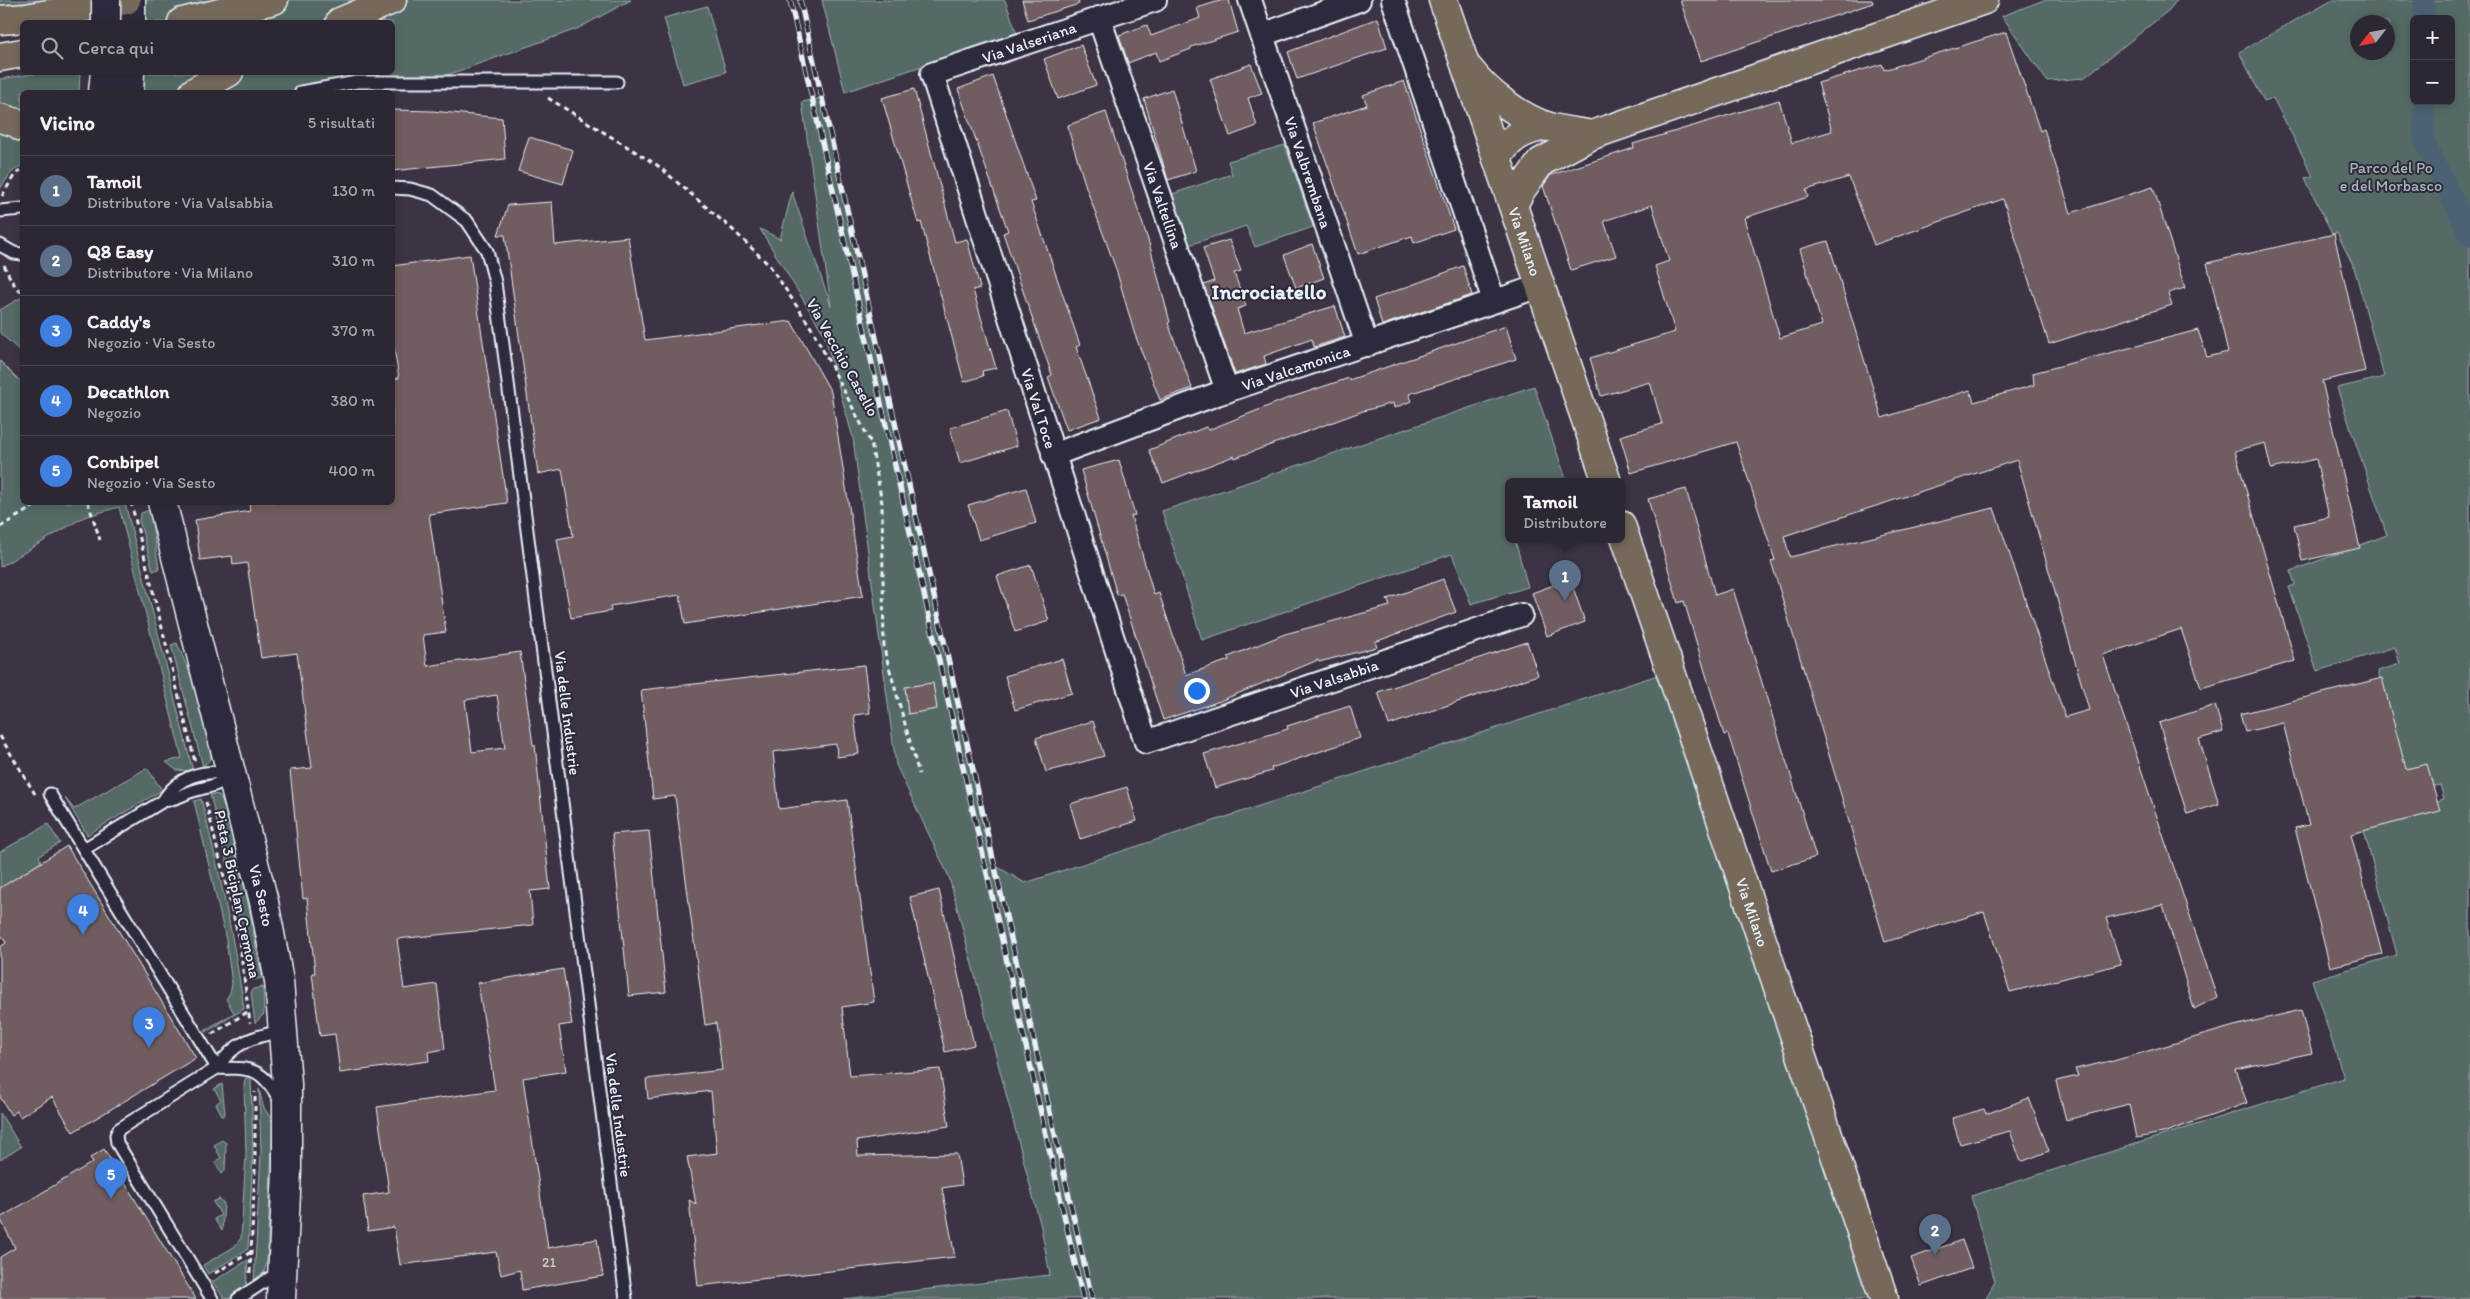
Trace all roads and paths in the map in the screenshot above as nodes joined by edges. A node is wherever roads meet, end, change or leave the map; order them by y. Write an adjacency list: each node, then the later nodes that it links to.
1 (106, 0): 14 (street, bridge)
2 (126, 0): 13 (main road)
3 (132, 0): 15 (street)
4 (274, 0): 16 (main road)
5 (392, 0): 17 (main road)
6 (1155, 0): 12 (street, Via Valseriana)
7 (1250, 0): 18 (street, Via Valbrembana)
8 (1359, 0): 18 (street)
9 (1393, 0): 45 (street)
10 (1443, 0): 21 (main road, Via Milano)
11 (1984, 0): 31 (main road)
12 (1099, 18): 22 (street, Via Valseriana); 47 (street, Via Valtellina)
13 (0, 20)
14 (106, 20)
15 (131, 20)
16 (190, 20)
17 (345, 20)
18 (1262, 35): 46 (street, Via Valbrembana)
19 (20, 53): 20 (main road)
20 (0, 57)
21 (1465, 64): 30 (main road); 32 (main road, Via Milano)
22 (932, 74): 48 (street, Via Val Toce)
23 (224, 75): 26 (main road)
24 (522, 81): 25 (lane); 27 (lane); 61 (path, Via Vecchio Casello)
25 (617, 82)
26 (198, 90)
27 (312, 90)
28 (0, 118): 29 (main road)
29 (20, 126)
30 (1547, 126): 31 (main road); 32 (main road)
31 (1592, 136): 33 (main road)
32 (1498, 160): 33 (main road); 37 (main road, Via Milano)
33 (1541, 162): 37 (main road)
34 (20, 172): 36 (path)
35 (395, 188): 82 (lane, Via delle Industrie)
36 (0, 203)
37 (1513, 205): 43 (main road, Via Milano)
38 (20, 209): 39 (lane)
39 (0, 211)
40 (0, 245): 41 (lane)
41 (20, 254)
42 (0, 258): 44 (path)
43 (1540, 286): 45 (street, Via Valcamonica); 49 (main road, Via Milano)
44 (20, 291)
45 (1494, 300): 46 (street, Via Valcamonica)
46 (1367, 345): 47 (street, Via Valcamonica)
47 (1227, 391): 48 (street, Via Valcamonica)
48 (1053, 455): 60 (street, Via Val Toce)
49 (1606, 478)
50 (36, 505): 54 (path)
51 (89, 505): 56 (path)
52 (132, 505): 58 (path)
53 (163, 505): 63 (street, Via Sesto)
54 (0, 528)
55 (1625, 537): 83 (main road, Via Milano)
56 (100, 540)
57 (166, 608): 58 (path)
58 (158, 610): 62 (path)
59 (1521, 615): 60 (street, Via Valsabbia)
60 (1146, 742)
61 (919, 774)
62 (199, 775): 63 (lane); 66 (lane)
63 (232, 775): 64 (lane); 69 (street, Via Sesto)
64 (202, 789): 66 (lane); 68 (path, Pista 3 Biciplan Cremona)
65 (50, 794): 67 (lane)
66 (163, 801): 67 (lane)
67 (84, 849): 71 (lane)
68 (249, 1011): 70 (path, Pista 3 Biciplan Cremona); 71 (path)
69 (283, 1031): 70 (lane); 74 (street, Via Sesto)
70 (252, 1038): 72 (lane)
71 (201, 1041): 72 (lane)
72 (217, 1068): 73 (lane); 77 (lane)
73 (255, 1071): 74 (lane); 75 (path)
74 (286, 1112): 76 (street, Via Sesto)
75 (251, 1252): 77 (path); 78 (path)
76 (282, 1270): 78 (lane); 81 (street, Via Sesto)
77 (201, 1281): 79 (lane)
78 (249, 1293): 80 (lane)
79 (212, 1299)
80 (238, 1299)
81 (281, 1299)
82 (626, 1299)
83 (1884, 1299)

